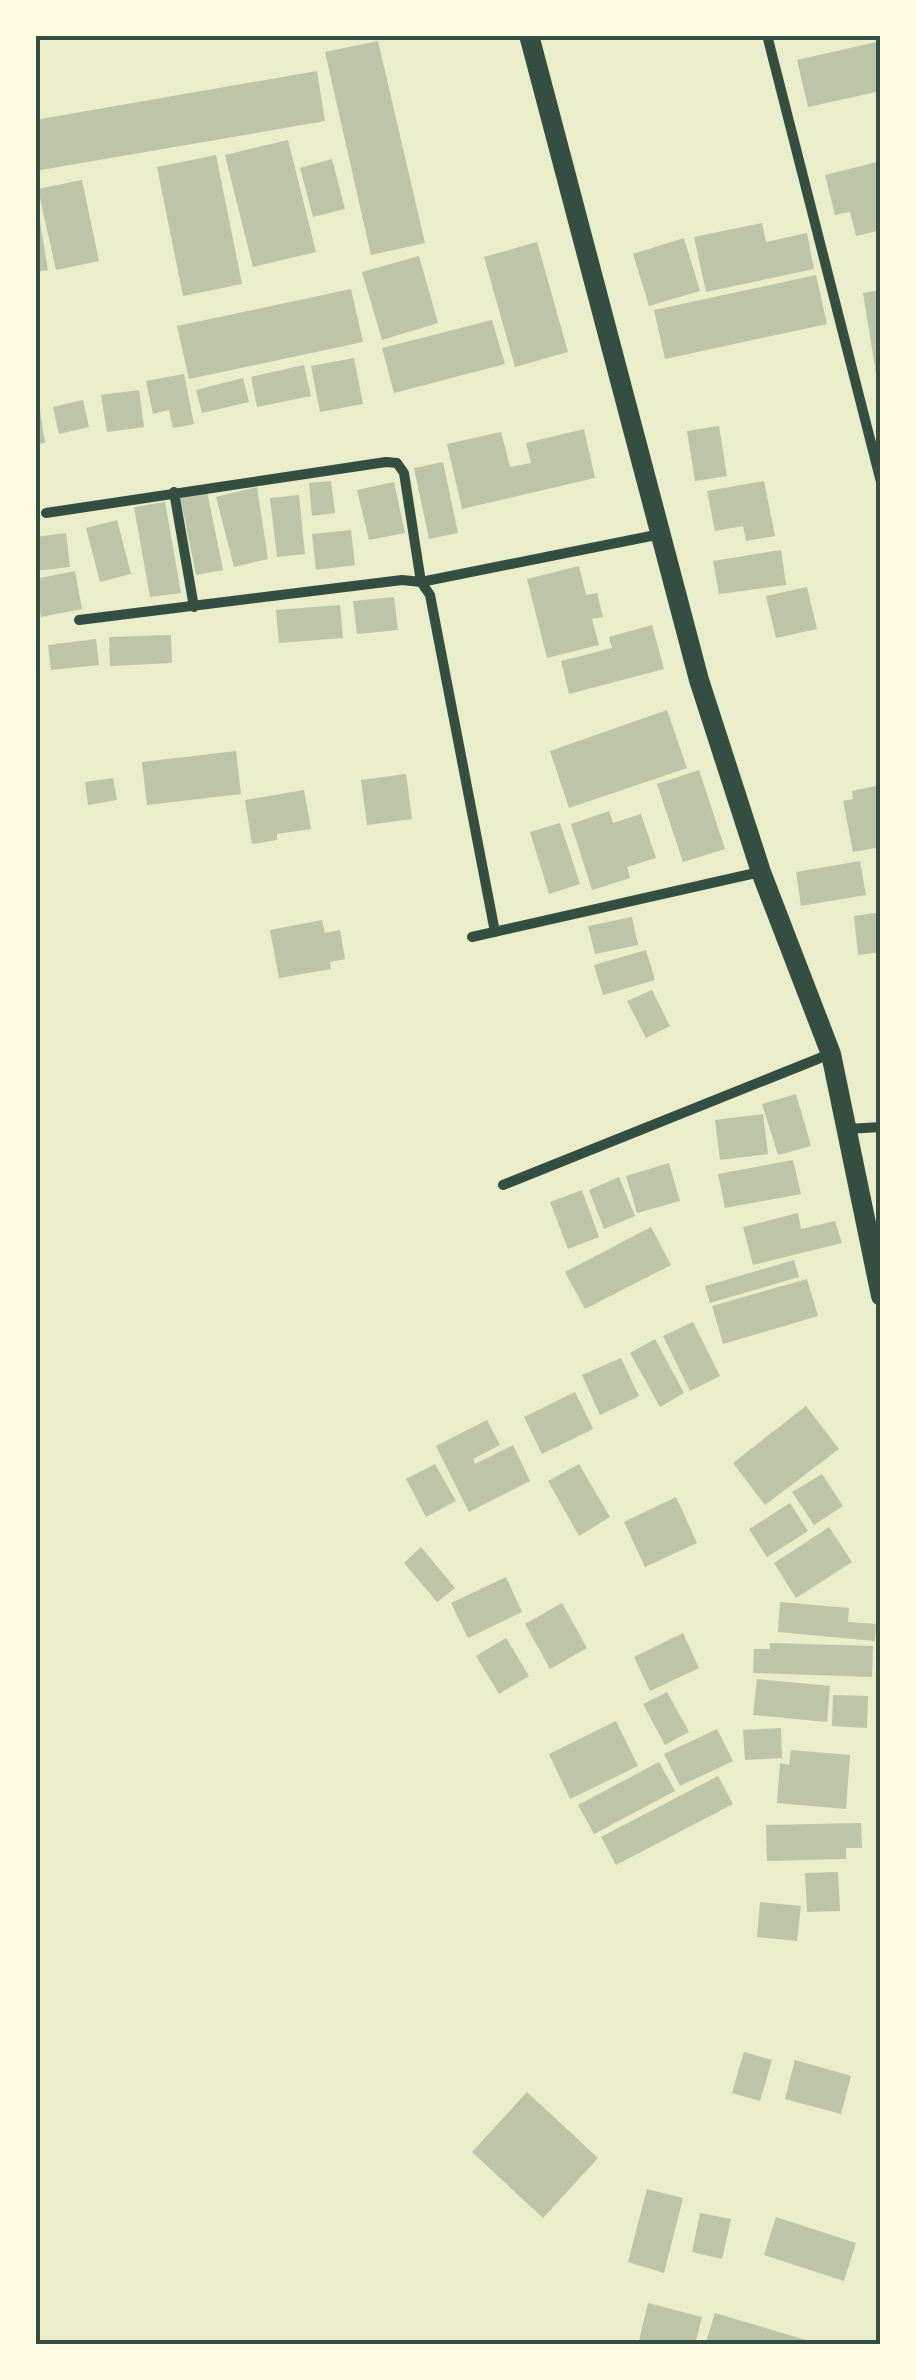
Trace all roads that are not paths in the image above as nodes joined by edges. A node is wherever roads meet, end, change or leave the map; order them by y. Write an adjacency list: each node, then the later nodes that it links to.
1 (529, 35): 6 (main road)
2 (767, 35): 3 (street)
3 (881, 482)
4 (174, 492): 5 (street); 7 (street); 8 (street)
5 (46, 513)
6 (661, 534): 7 (street); 10 (main road)
7 (422, 582): 8 (street); 11 (street)
8 (194, 607): 9 (street)
9 (79, 620)
10 (761, 872): 11 (street); 13 (main road)
11 (494, 932): 12 (street)
12 (472, 938)
13 (831, 1054): 15 (main road); 16 (street)
14 (881, 1127): 15 (street)
15 (846, 1130): 17 (main road)
16 (503, 1185)
17 (881, 1296)

